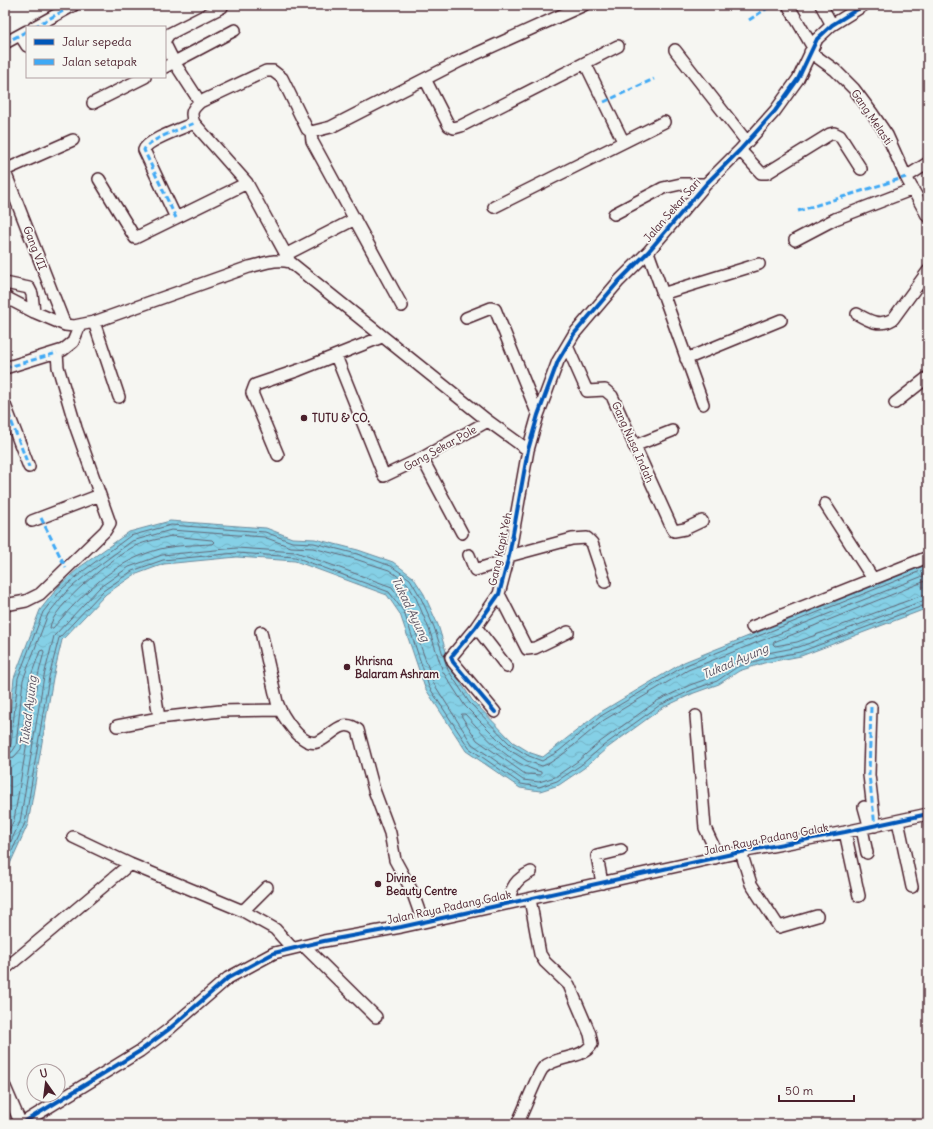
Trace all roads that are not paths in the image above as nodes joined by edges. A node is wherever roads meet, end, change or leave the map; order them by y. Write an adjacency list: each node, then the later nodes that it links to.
1 (74, 5): 8 (street)
2 (788, 5): 15 (street)
3 (821, 5): 7 (street)
4 (864, 5): 7 (street, Jalan Sekar Sari)
5 (584, 6): 20 (street)
6 (222, 7): 11 (street)
7 (832, 25): 15 (street, Jalan Sekar Sari)
8 (36, 26)
9 (235, 30): 18 (street)
10 (24, 33): 12 (street)
11 (166, 38)
12 (5, 43)
13 (618, 46): 17 (street)
14 (166, 48): 18 (street)
15 (811, 49): 28 (street, Jalan Sekar Sari); 32 (street, Gang Melasti)
16 (675, 50): 28 (street)
17 (585, 63): 20 (street); 27 (street)
18 (170, 65): 21 (street)
19 (143, 78): 22 (street)
20 (425, 79): 25 (street)
21 (200, 102): 24 (street); 25 (street)
22 (93, 103)
23 (664, 122): 27 (street)
24 (194, 123): 34 (street); 40 (street)
25 (312, 132): 41 (street)
26 (73, 140): 31 (street)
27 (623, 141): 37 (street)
28 (744, 146): 30 (street); 35 (street, Jalan Sekar Sari)
29 (928, 163): 32 (street)
30 (861, 169)
31 (5, 171): 56 (street, Gang VII)
32 (906, 176): 36 (street, Gang Melasti)
33 (99, 179): 40 (street)
34 (248, 183): 40 (street); 44 (street)
35 (706, 184): 38 (street); 43 (street, Jalan Sekar Sari)
36 (913, 189): 39 (street, Gang Melasti); 42 (street)
37 (494, 207)
38 (614, 214)
39 (928, 217)
40 (176, 218)
41 (355, 219): 44 (street); 50 (street)
42 (795, 240)
43 (648, 252): 48 (street); 59 (street, Jalan Sekar Sari)
44 (288, 258): 55 (street); 58 (street)
45 (760, 264): 48 (street)
46 (928, 271): 52 (street)
47 (5, 283): 51 (street)
48 (662, 294): 62 (street)
49 (5, 297): 51 (street)
50 (402, 306)
51 (34, 312): 56 (street)
52 (857, 314)
53 (466, 318): 69 (street)
54 (782, 320): 62 (street)
55 (94, 322): 57 (street); 65 (street)
56 (65, 325): 57 (street)
57 (80, 325): 60 (street)
58 (382, 337): 61 (street); 70 (street)
59 (567, 346): 69 (street, Jalan Sekar Sari); 72 (street, Gang Nusa Indah)
60 (56, 353): 63 (street); 77 (street)
61 (336, 356): 74 (street); 75 (street, Gang Sekar Pole)
62 (686, 359): 67 (street)
63 (5, 368)
64 (928, 376): 66 (street)
65 (119, 397)
66 (895, 403)
67 (703, 404)
68 (5, 405): 76 (street)
69 (538, 415): 73 (street, Jalan Sekar Sari)
70 (488, 421): 73 (street); 75 (street, Gang Sekar Pole)
71 (672, 431): 72 (street)
72 (634, 446): 79 (street, Gang Nusa Indah)
73 (528, 450): 84 (street, Gang Kapit Yeh)
74 (278, 455)
75 (422, 458): 81 (street)
76 (29, 467)
77 (100, 495): 80 (street); 88 (street)
78 (825, 504): 85 (street)
79 (702, 521)
80 (32, 522)
81 (462, 533)
82 (469, 555): 84 (street)
83 (928, 557): 85 (street)
84 (508, 558): 86 (street); 87 (street, Gang Kapit Yeh)
85 (873, 579): 90 (street)
86 (605, 582)
87 (499, 594): 89 (street, Gang Kapit Yeh); 92 (street)
88 (5, 605)
89 (476, 627): 94 (street); 97 (street, Gang Kapit Yeh)
90 (752, 627)
91 (261, 632): 96 (street)
92 (568, 632)
93 (148, 645): 99 (street)
94 (507, 667)
95 (871, 707): 104 (street)
96 (280, 710): 99 (street); 121 (street)
97 (495, 712)
98 (696, 716): 110 (street)
99 (159, 718): 100 (street)
100 (117, 726)
101 (864, 807): 104 (street)
102 (928, 814): 103 (street, Jalan Raya Padang Galak)
103 (898, 821): 104 (street, Jalan Raya Padang Galak); 115 (street)
104 (868, 827): 105 (street, Jalan Raya Padang Galak); 109 (street)
105 (845, 832): 108 (street, Jalan Raya Padang Galak); 116 (street)
106 (74, 837): 111 (street)
107 (621, 850): 113 (street)
108 (741, 852): 110 (street, Jalan Raya Padang Galak); 120 (street)
109 (867, 853)
110 (715, 858): 113 (street, Jalan Raya Padang Galak)
111 (130, 864): 119 (street); 124 (street)
112 (530, 872): 118 (street)
113 (602, 883): 117 (street, Jalan Raya Padang Galak)
114 (267, 887): 119 (street)
115 (912, 887)
116 (859, 896)
117 (530, 899): 118 (street, Jalan Raya Padang Galak); 128 (street)
118 (509, 902): 121 (street, Jalan Raya Padang Galak)
119 (243, 911): 123 (street)
120 (816, 916)
121 (423, 922): 122 (street, Jalan Raya Padang Galak)
122 (304, 946): 123 (street, Jalan Raya Padang Galak); 125 (street)
123 (292, 948): 127 (street, Jalan Raya Padang Galak)
124 (5, 969)
125 (376, 1016)
126 (5, 1087): 127 (street)
127 (26, 1123)
128 (517, 1124)

